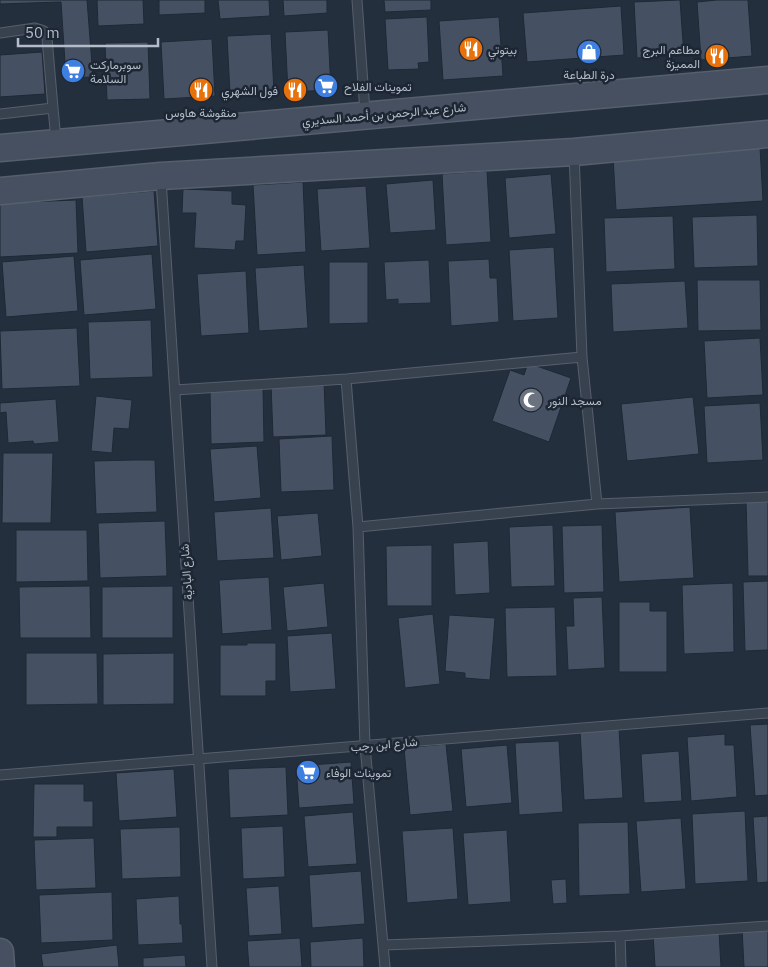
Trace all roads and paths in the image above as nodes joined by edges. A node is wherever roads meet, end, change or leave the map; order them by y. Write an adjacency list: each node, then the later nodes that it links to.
1 (357, 0): 6 (lane)
2 (0, 32): 4 (lane)
3 (768, 80): 6 (street, شارع عبد الرحمن بن أحمد السديري)
4 (52, 108): 5 (lane); 8 (lane)
5 (0, 114)
6 (365, 115): 8 (street, شارع عبد الرحمن بن أحمد السديري)
7 (768, 134): 10 (street)
8 (56, 143): 9 (street, شارع عبد الرحمن بن أحمد السديري)
9 (0, 148)
10 (574, 152): 11 (street); 13 (lane)
11 (161, 176): 12 (street); 15 (lane, شارع البادية)
12 (0, 191)
13 (582, 357): 14 (lane); 17 (lane)
14 (346, 379): 15 (lane); 18 (lane)
15 (174, 390): 21 (lane, شارع البادية)
16 (768, 497): 17 (lane)
17 (597, 504): 18 (lane)
18 (358, 527): 20 (lane)
19 (768, 713): 20 (lane, شارع ابن رجب)
20 (365, 746): 21 (lane, شارع ابن رجب); 25 (lane)
21 (199, 759): 22 (lane, شارع ابن رجب); 28 (lane, شارع البادية)
22 (0, 774)
23 (768, 926): 24 (lane)
24 (620, 936): 25 (lane); 30 (lane)
25 (384, 945): 29 (lane)
26 (0, 952): 27 (street)
27 (1, 967)
28 (212, 967)
29 (385, 967)
30 (621, 967)

